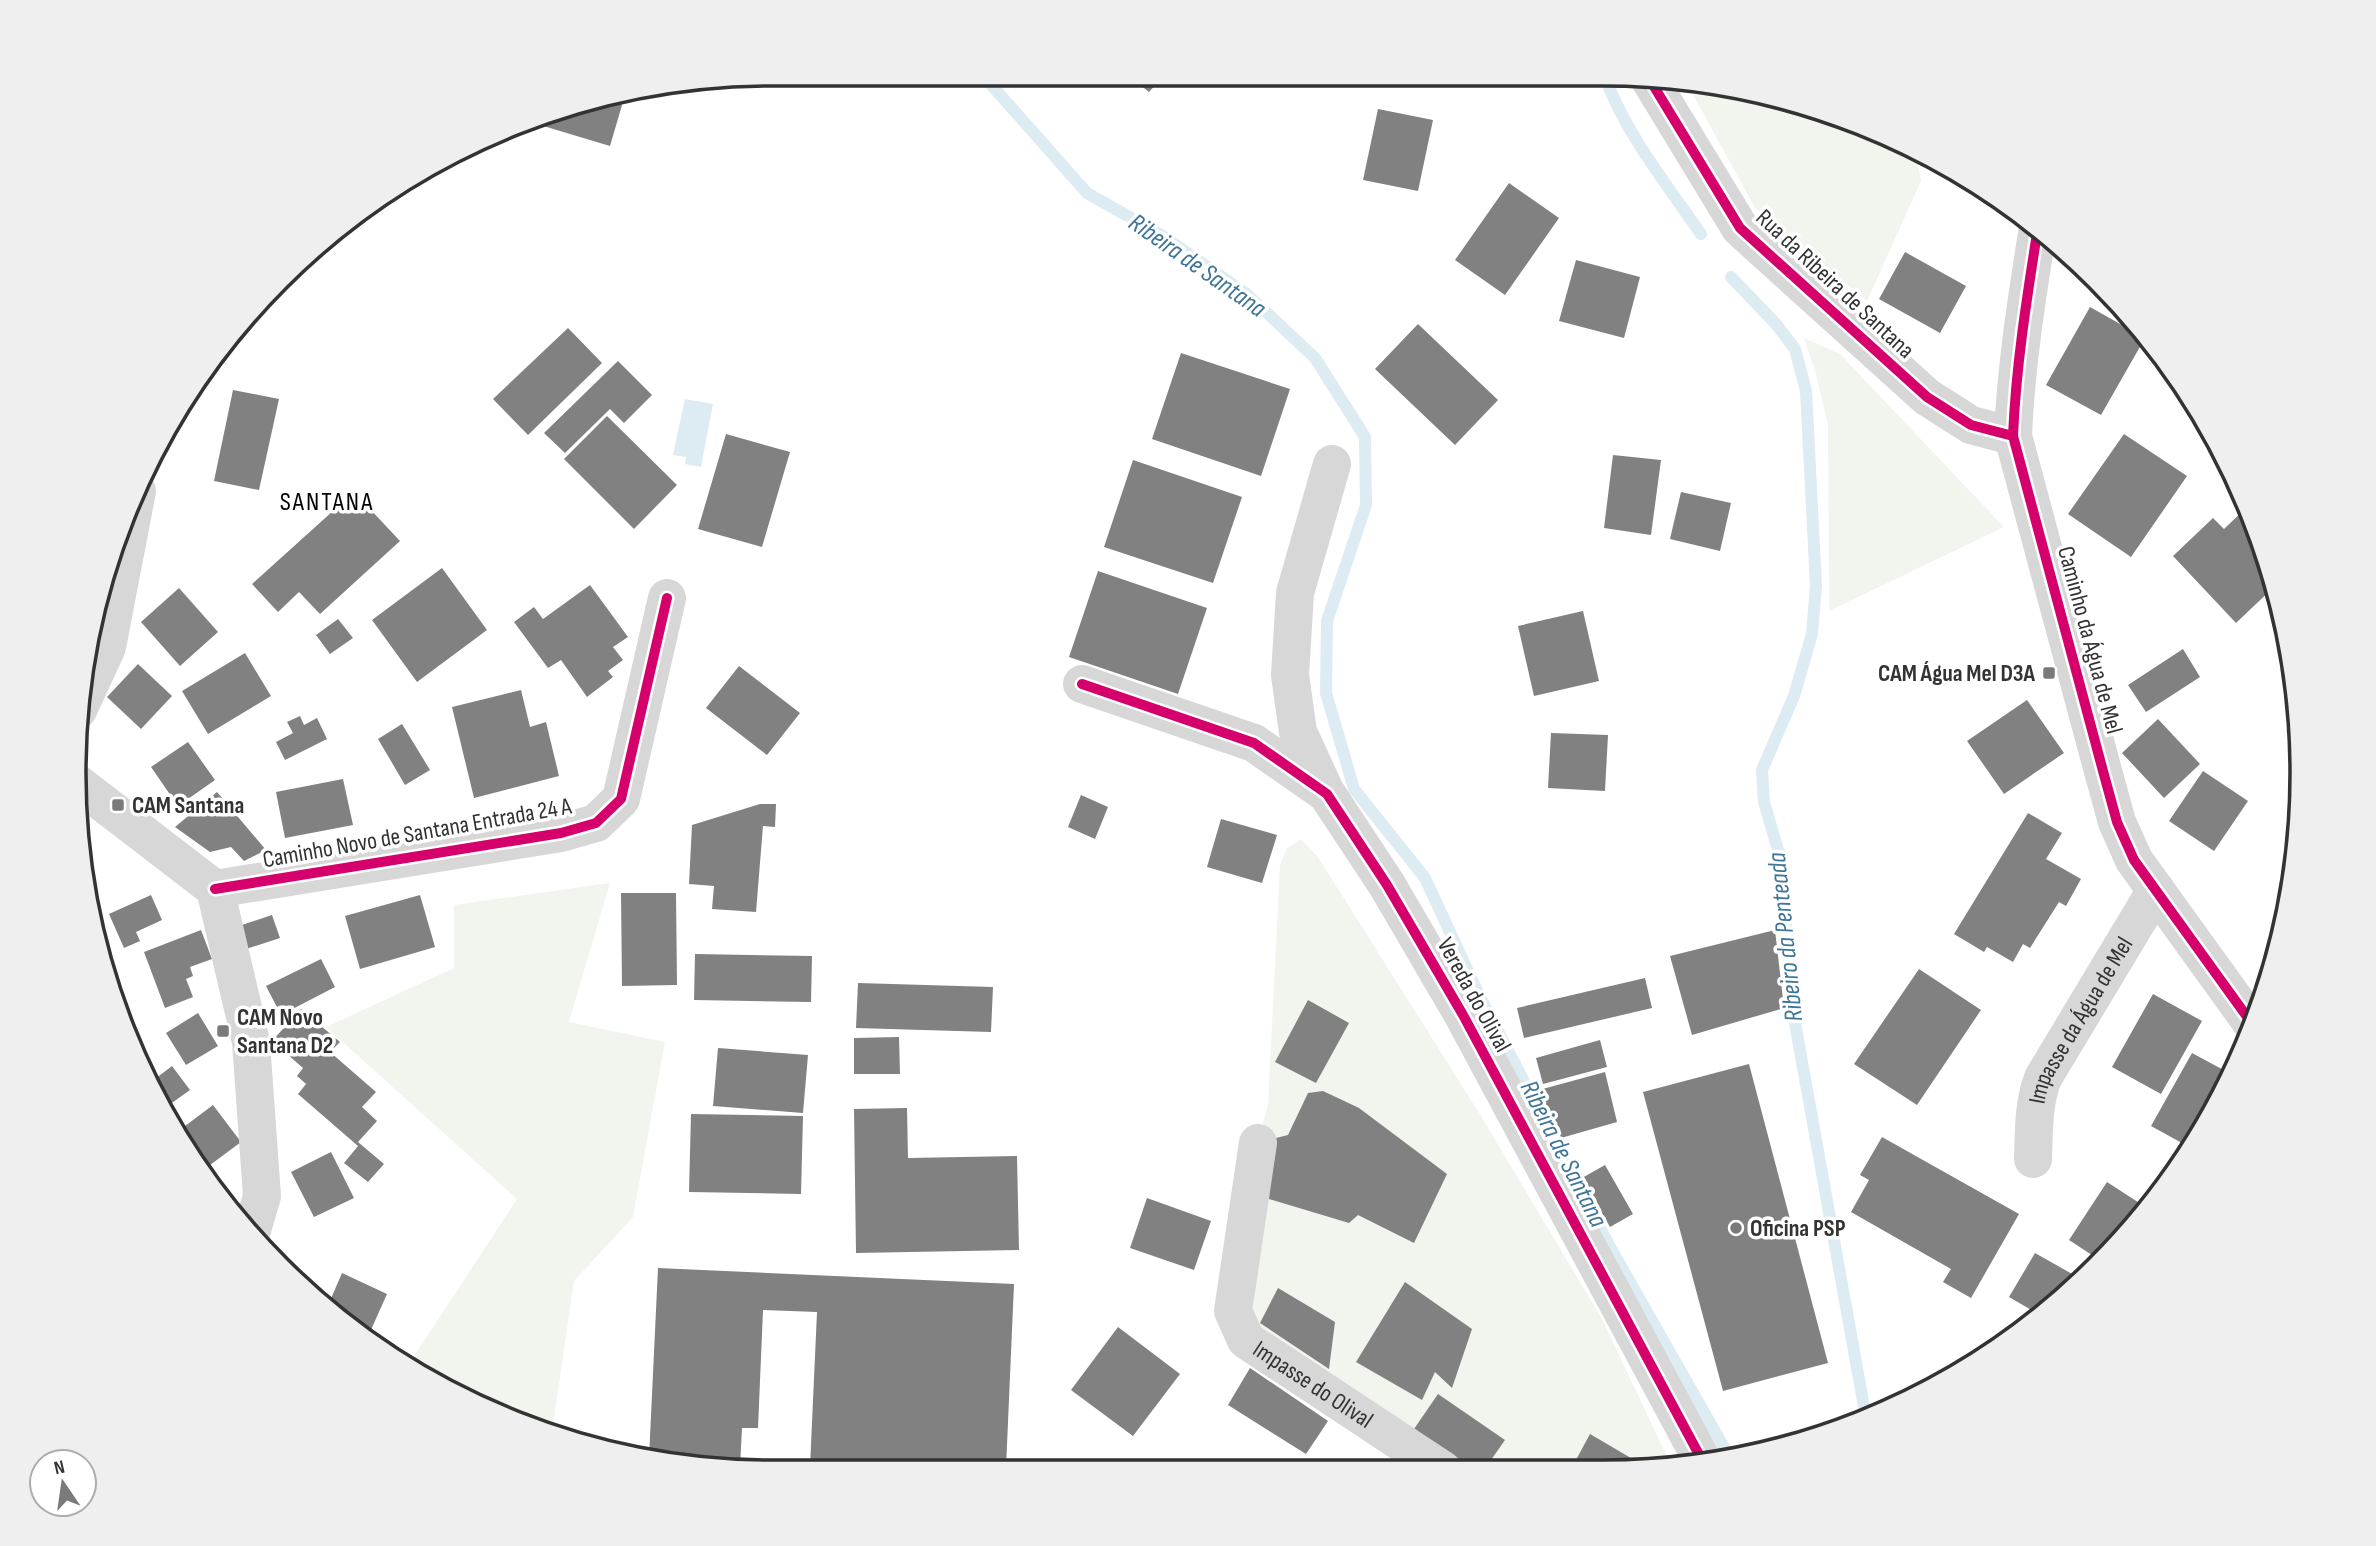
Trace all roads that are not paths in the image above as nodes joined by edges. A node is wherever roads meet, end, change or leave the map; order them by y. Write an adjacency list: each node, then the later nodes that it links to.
1 (1655, 88): 3 (street, Rua da Ribeira de Santana)
2 (2037, 241): 3 (street, Caminho da Água de Mel)
3 (2013, 436): 12 (street, Caminho da Água de Mel)
4 (1332, 464): 10 (street, Vereda do Olival)
5 (120, 559): 7 (street)
6 (667, 598): 11 (street, Caminho Novo de Santana Entrada 24 A)
7 (100, 643)
8 (1082, 684): 10 (street, Vereda do Olival)
9 (86, 790): 11 (street)
10 (1327, 793): 17 (street, Vereda do Olival)
11 (215, 889): 16 (street)
12 (2156, 890): 13 (street, Caminho da Água de Mel); 15 (street, Impasse da Água de Mel)
13 (2246, 1015)
14 (1258, 1143): 18 (street, Impasse do Olival)
15 (2033, 1159)
16 (254, 1223)
17 (1698, 1453)
18 (1428, 1460)

